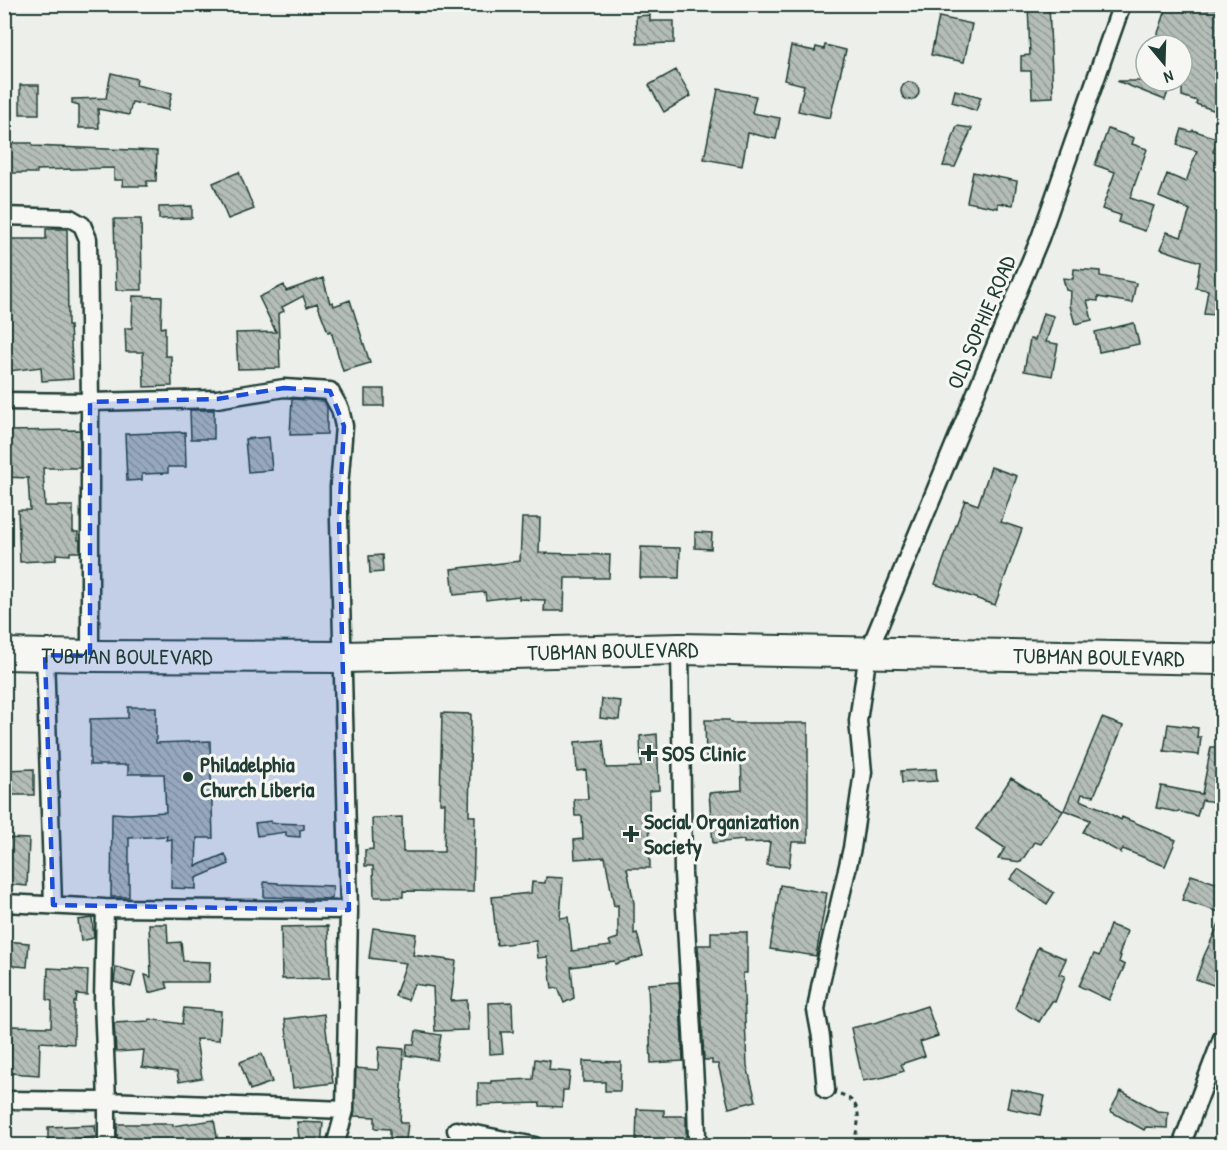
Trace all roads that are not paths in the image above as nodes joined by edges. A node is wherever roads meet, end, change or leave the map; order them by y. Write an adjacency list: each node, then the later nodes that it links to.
1 (1122, 4): 6 (street, OLD SOPHIE ROAD)
2 (4, 216): 4 (street)
3 (4, 402): 4 (street)
4 (90, 402): 9 (street); 10 (street)
5 (680, 649): 6 (highway, TUBMAN BOULEVARD); 10 (highway, TUBMAN BOULEVARD); 25 (street)
6 (868, 653): 11 (highway, TUBMAN BOULEVARD); 17 (street, OLD SOPHIE ROAD)
7 (4, 654): 8 (highway, TUBMAN BOULEVARD)
8 (45, 655): 9 (highway, TUBMAN BOULEVARD); 13 (street)
9 (90, 656): 10 (highway, TUBMAN BOULEVARD)
10 (344, 657): 15 (street)
11 (1222, 659)
12 (4, 903): 13 (street)
13 (53, 904): 14 (street)
14 (105, 908): 15 (street); 19 (street)
15 (349, 910): 20 (street)
16 (1222, 1038): 26 (street)
17 (826, 1090)
18 (4, 1101): 19 (street)
19 (107, 1101): 20 (street); 22 (street)
20 (345, 1110): 23 (street)
21 (456, 1130): 24 (street)
22 (107, 1146)
23 (335, 1146)
24 (535, 1146)
25 (695, 1146)
26 (1181, 1146)

